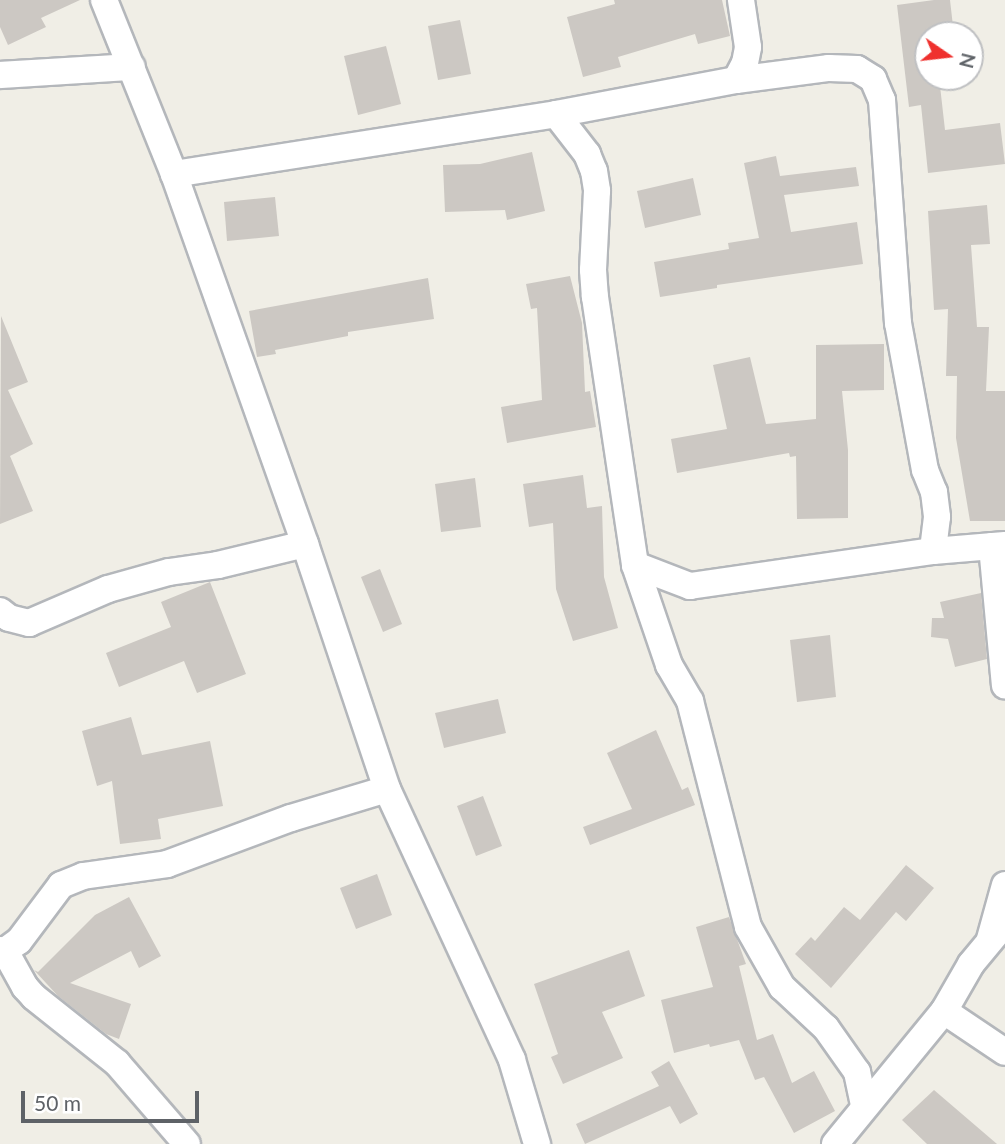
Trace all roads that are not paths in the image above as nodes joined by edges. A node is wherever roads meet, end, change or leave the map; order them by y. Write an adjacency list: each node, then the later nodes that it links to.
1 (104, 0): 3 (street)
2 (741, 0): 5 (street)
3 (132, 67): 4 (street); 7 (street)
4 (0, 75)
5 (736, 80): 6 (street); 10 (street)
6 (556, 114): 7 (street); 11 (street)
7 (174, 174): 8 (street)
8 (305, 544): 12 (street); 14 (street)
9 (998, 545): 10 (street); 13 (street)
10 (933, 551): 11 (street)
11 (635, 565): 20 (street)
12 (0, 611)
13 (1005, 685)
14 (387, 789): 17 (street); 22 (street)
15 (1005, 885): 16 (street)
16 (998, 931): 18 (street)
17 (3, 951): 21 (street)
18 (944, 1011): 19 (street); 20 (street)
19 (1005, 1052)
20 (864, 1106): 23 (street)
21 (187, 1144)
22 (537, 1144)
23 (835, 1144)

